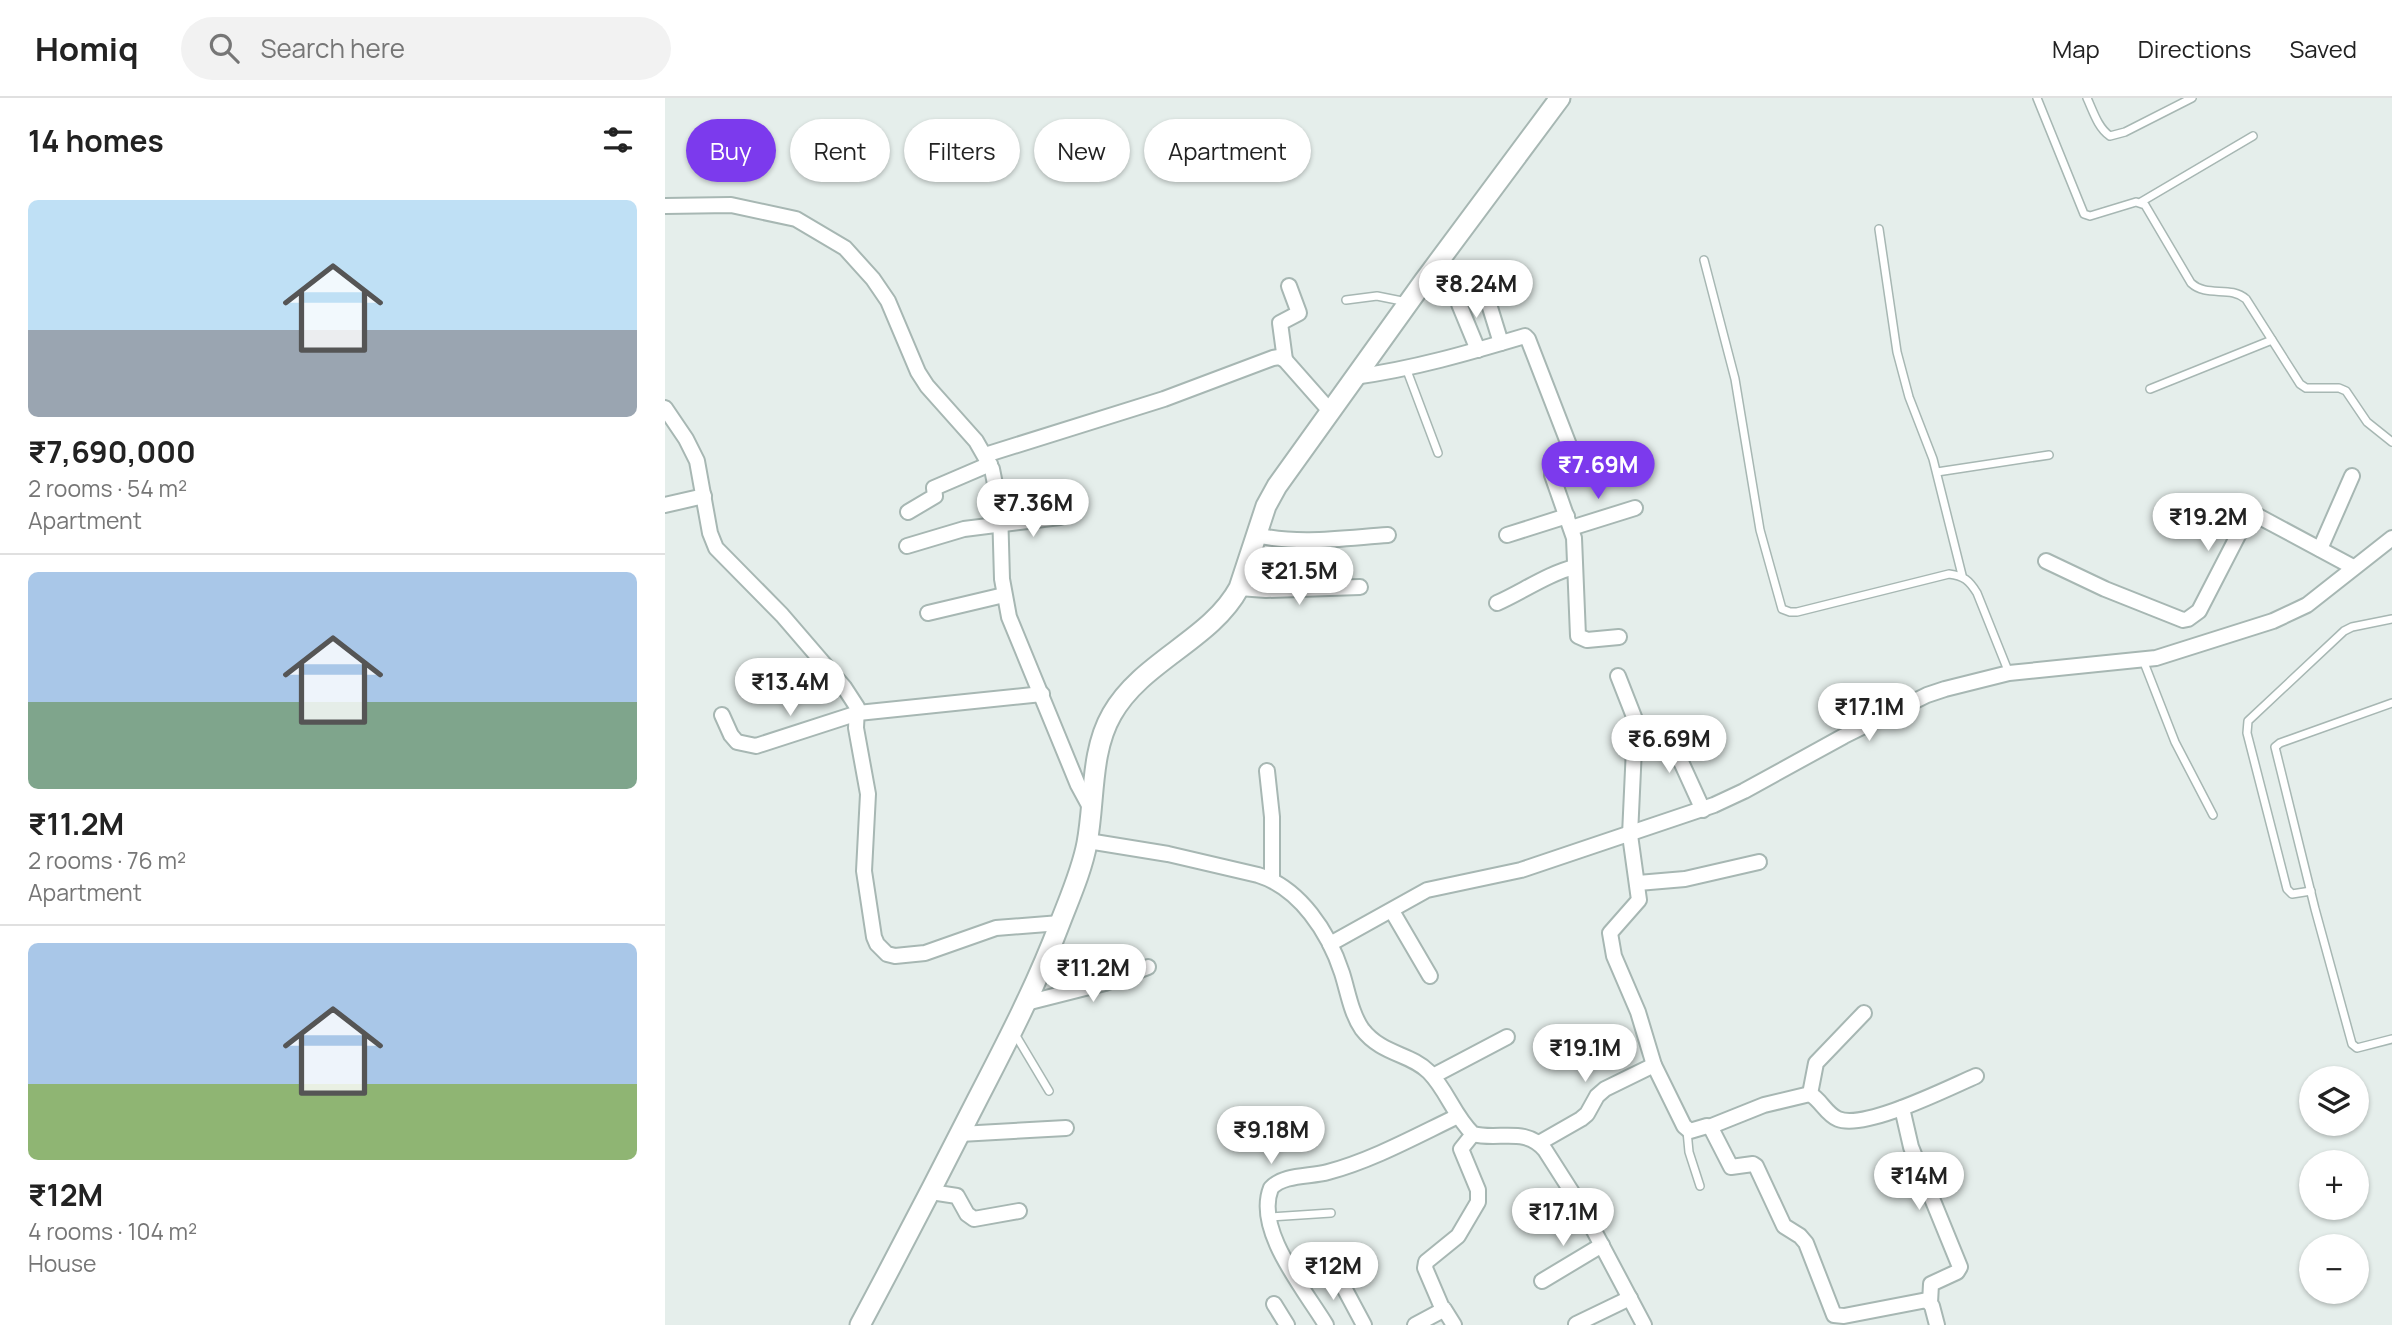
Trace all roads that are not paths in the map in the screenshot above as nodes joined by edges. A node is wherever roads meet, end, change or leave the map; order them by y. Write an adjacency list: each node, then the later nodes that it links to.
1 (1560, 98): 13 (street)
2 (2037, 98): 6 (lane)
3 (2087, 98): 4 (lane)
4 (2192, 98)
5 (2253, 136): 6 (lane)
6 (2141, 202): 15 (lane)
7 (665, 206): 27 (street)
8 (1879, 229): 28 (lane)
9 (1704, 260): 46 (lane)
10 (1289, 286): 18 (street)
11 (1484, 288): 16 (street)
12 (1346, 300): 13 (lane)
13 (1408, 302): 20 (street)
14 (1459, 304): 17 (street)
15 (2272, 341): 21 (lane); 24 (lane)
16 (1501, 343): 17 (street); 35 (street)
17 (1478, 350): 19 (street)
18 (1286, 360): 23 (street); 27 (street)
19 (1406, 368): 20 (street); 25 (lane)
20 (1354, 377): 23 (street)
21 (2150, 389)
22 (665, 408): 30 (street)
23 (1330, 411): 38 (street)
24 (2392, 442)
25 (1438, 453)
26 (2049, 455): 28 (lane)
27 (988, 460): 33 (street); 36 (street)
28 (1937, 472): 46 (lane)
29 (2352, 476): 42 (street)
30 (704, 496): 31 (street); 59 (street)
31 (665, 505)
32 (1635, 509): 35 (street)
33 (908, 512)
34 (1060, 517): 36 (street)
35 (1569, 522): 37 (street); 44 (street)
36 (1001, 526): 41 (street); 49 (street)
37 (1507, 534)
38 (1257, 535): 39 (street); 48 (street)
39 (1388, 535)
40 (2392, 538): 45 (street)
41 (907, 546)
42 (2320, 549): 43 (street); 45 (street)
43 (2046, 561)
44 (1575, 567): 50 (street); 53 (street)
45 (2353, 567): 54 (street)
46 (1962, 575): 55 (lane)
47 (1360, 587): 48 (street)
48 (1239, 588): 63 (street)
49 (1004, 595): 51 (street); 57 (street)
50 (1496, 603)
51 (927, 613)
52 (2392, 619): 71 (lane)
53 (1619, 637)
54 (2143, 660): 55 (street); 65 (lane)
55 (2009, 673): 64 (street)
56 (1618, 676): 61 (street)
57 (1042, 694): 59 (street); 63 (street)
58 (2392, 703): 71 (lane)
59 (858, 713): 60 (street); 73 (street)
60 (722, 715)
61 (1637, 734): 64 (street); 66 (street)
62 (1267, 771): 69 (street)
63 (1091, 809): 67 (street)
64 (1703, 810): 66 (street)
65 (2213, 815)
66 (1630, 835): 70 (street); 72 (street)
67 (1088, 841): 69 (street); 73 (street)
68 (1759, 862): 70 (street)
69 (1272, 879): 74 (street)
70 (1638, 883): 82 (street)
71 (2311, 891): 81 (lane)
72 (1392, 911): 74 (street); 76 (street)
73 (1060, 923): 77 (street)
74 (1330, 944): 83 (street)
75 (1148, 967): 77 (street)
76 (1430, 976)
77 (1026, 1003): 79 (street)
78 (1864, 1013): 86 (street)
79 (1013, 1031): 85 (lane); 92 (street)
80 (1507, 1037): 83 (street)
81 (2392, 1039)
82 (1654, 1065): 91 (street); 94 (street)
83 (1433, 1076): 88 (street)
84 (1976, 1076): 87 (street)
85 (1049, 1091)
86 (1810, 1094): 87 (street); 89 (street)
87 (1902, 1108): 104 (street)
88 (1458, 1116): 93 (street); 99 (street)
89 (1709, 1127): 91 (street); 104 (street)
90 (1066, 1128): 92 (street)
91 (1687, 1131): 95 (lane)
92 (960, 1134): 96 (street)
93 (1473, 1134): 94 (street); 106 (street)
94 (1539, 1143): 100 (street)
95 (1700, 1186)
96 (931, 1192): 97 (street); 108 (street)
97 (1019, 1212)
98 (1331, 1213): 99 (lane)
99 (1268, 1217): 102 (street)
100 (1602, 1245): 101 (street); 103 (street)
101 (1542, 1281)
102 (1300, 1283): 110 (street); 111 (street)
103 (1630, 1298): 107 (street); 114 (street)
104 (1930, 1303): 115 (street)
105 (1275, 1304): 109 (street)
106 (1444, 1308): 112 (street); 113 (street)
107 (1576, 1324)
108 (860, 1325)
109 (1287, 1325)
110 (1326, 1325)
111 (1364, 1325)
112 (1415, 1325)
113 (1454, 1325)
114 (1644, 1325)
115 (1937, 1325)

